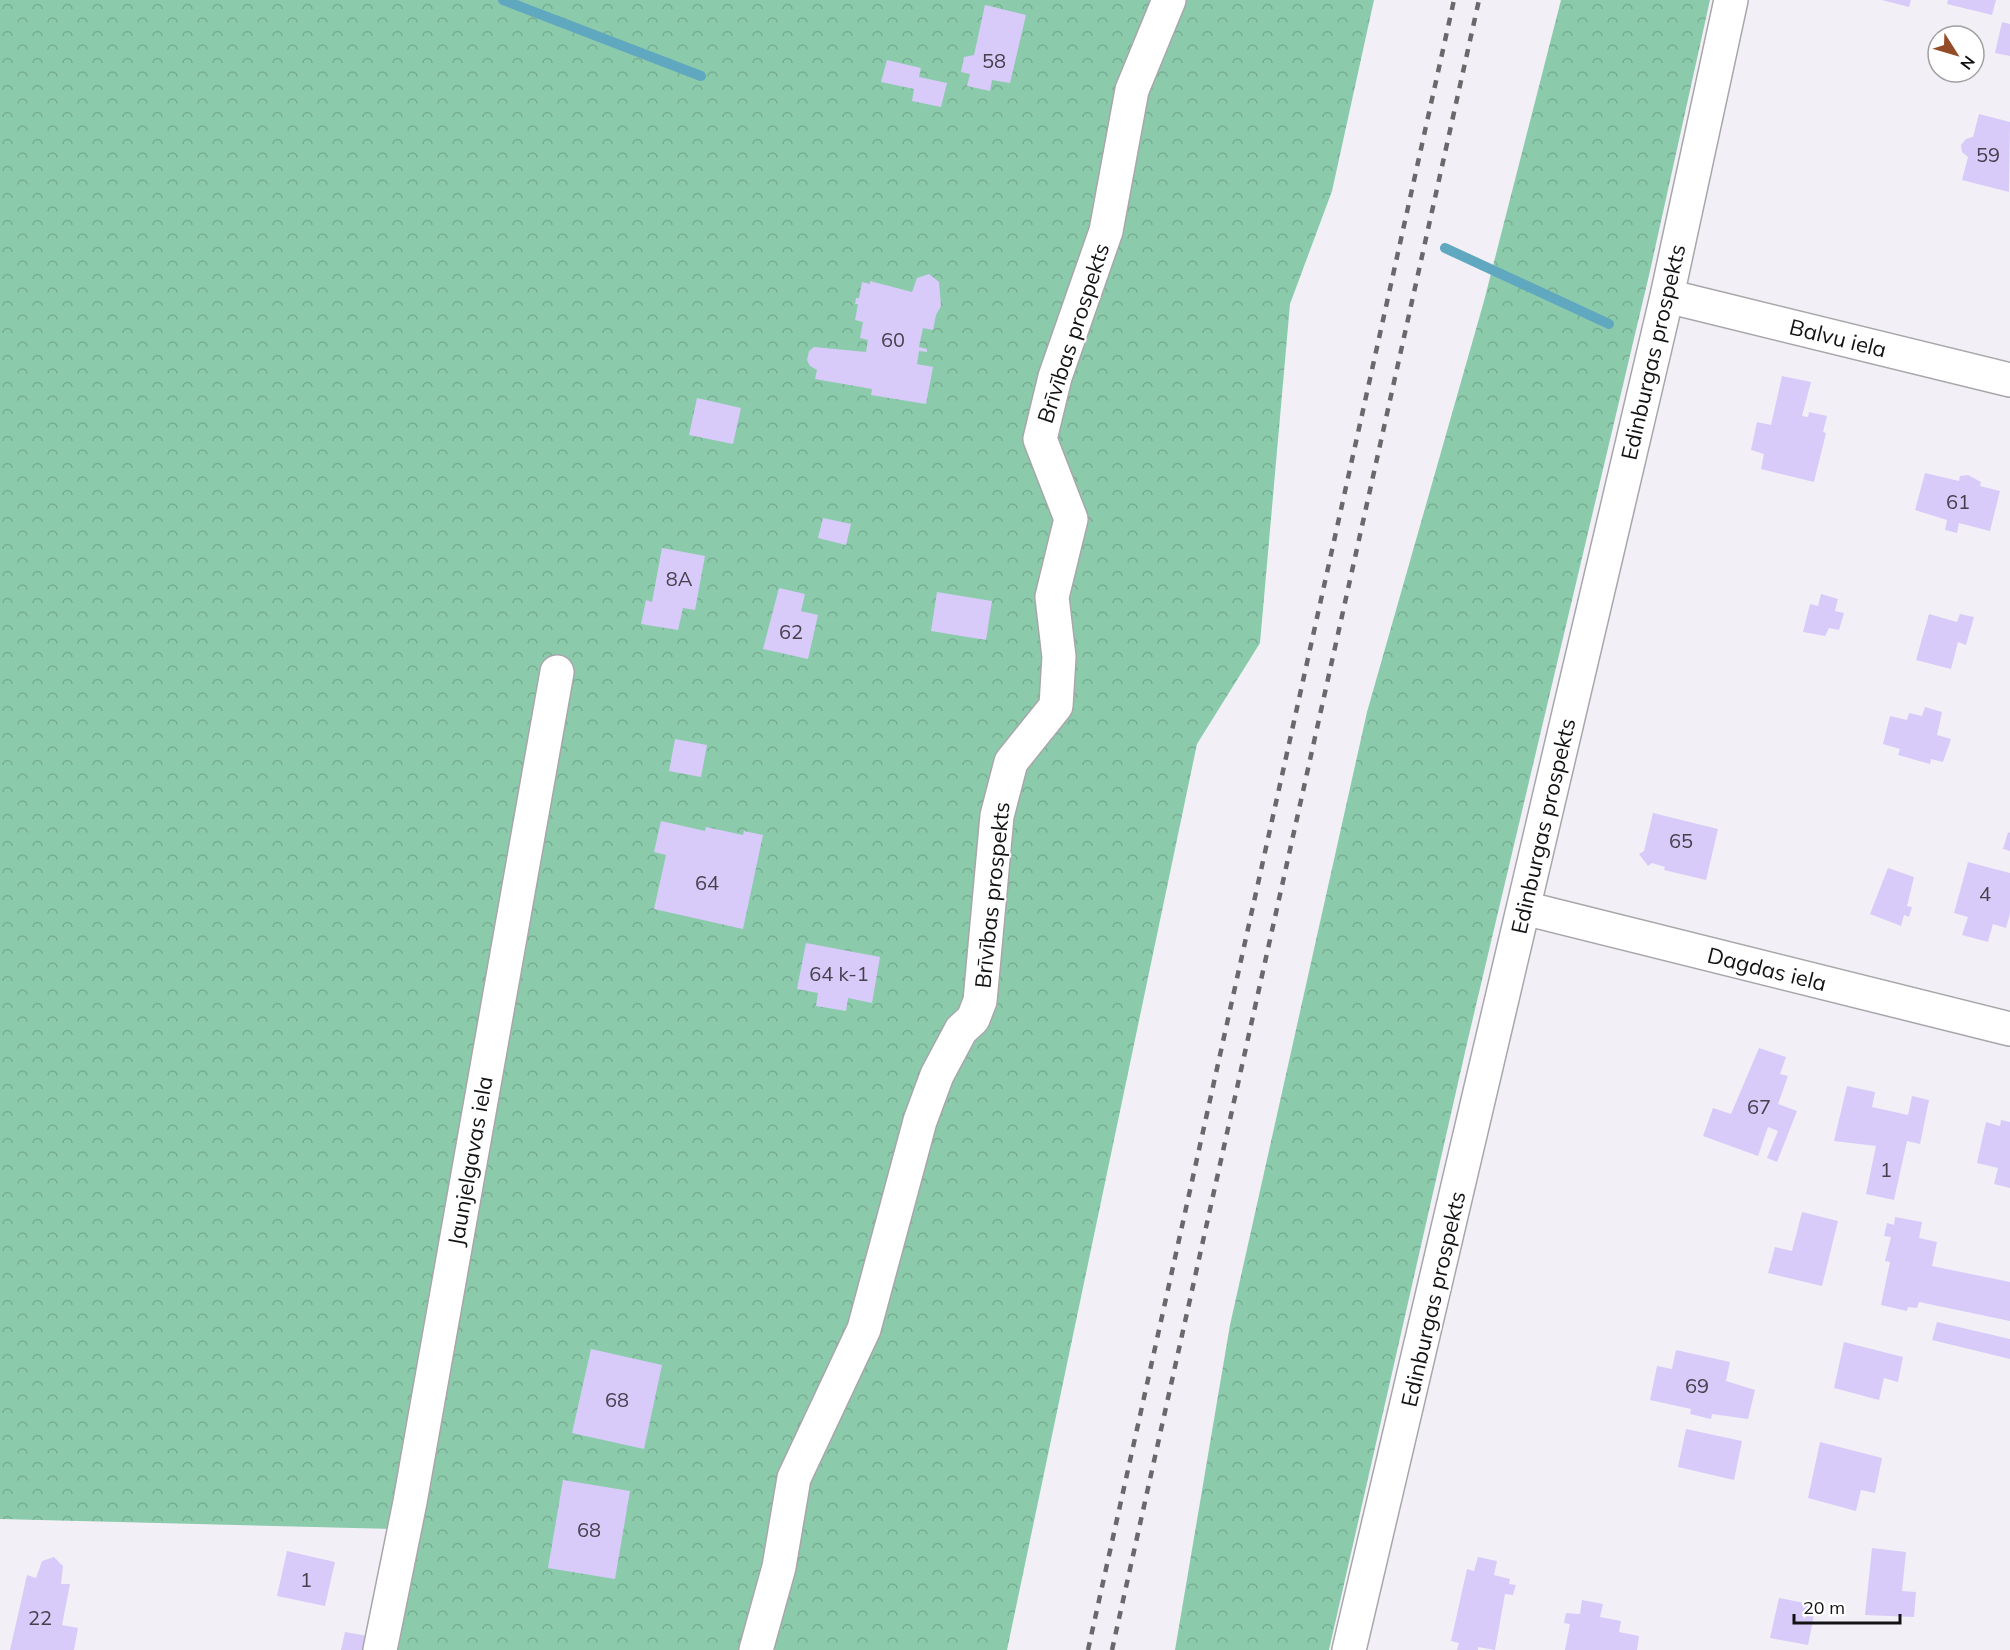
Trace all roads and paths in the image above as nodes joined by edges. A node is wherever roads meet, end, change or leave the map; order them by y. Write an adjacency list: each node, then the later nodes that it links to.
1 (1169, 0): 9 (street, Brīvības prospekts)
2 (1731, 0): 3 (street, Edinburgas prospekts)
3 (1666, 296): 4 (street, Balvu iela); 6 (street, Edinburgas prospekts)
4 (2010, 380)
5 (557, 672): 8 (street, Jaunjelgavas iela)
6 (1524, 908): 7 (street, Dagdas iela); 10 (street, Edinburgas prospekts)
7 (2010, 1029)
8 (380, 1650)
9 (756, 1650)
10 (1349, 1650)

